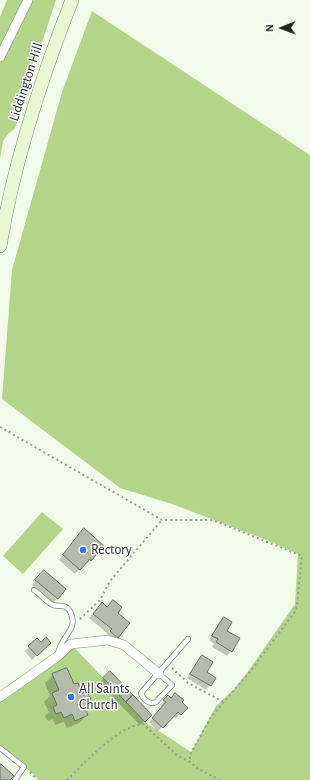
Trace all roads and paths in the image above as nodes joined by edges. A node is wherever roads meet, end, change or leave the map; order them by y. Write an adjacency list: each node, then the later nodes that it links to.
1 (28, 0): 3 (street)
2 (72, 0): 4 (main road, Liddington Hill)
3 (0, 57)
4 (0, 246)
5 (0, 427): 6 (path)
6 (162, 520): 8 (path); 14 (path)
7 (34, 590): 8 (lane)
8 (72, 626): 10 (lane)
9 (188, 639): 11 (lane)
10 (58, 656): 11 (street); 13 (street)
11 (159, 674): 11 (lane)
12 (179, 675): 14 (path)
13 (0, 697)
14 (224, 702): 16 (path)
15 (0, 748): 17 (lane)
16 (190, 762): 20 (path); 21 (path)
17 (24, 767): 18 (lane); 19 (path)
18 (15, 780)
19 (37, 780)
20 (67, 780)
21 (220, 780)

